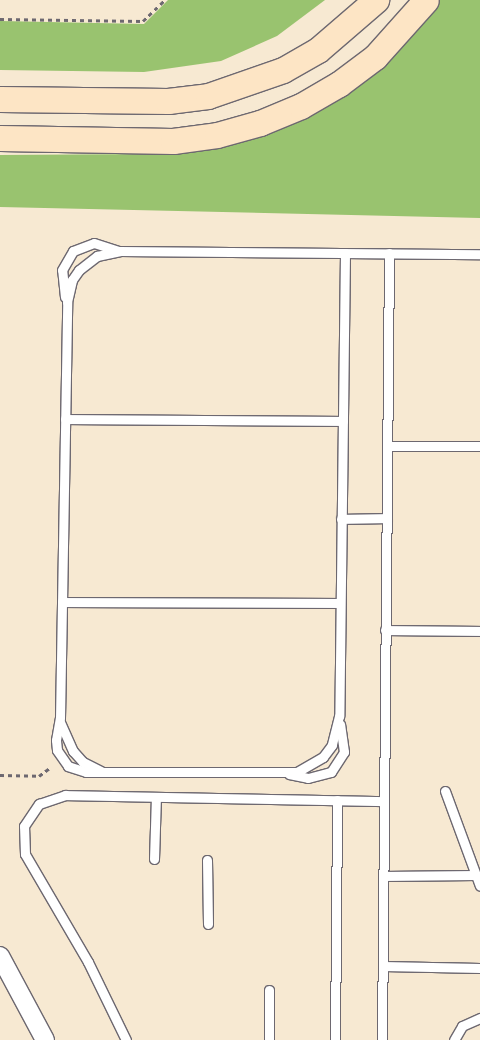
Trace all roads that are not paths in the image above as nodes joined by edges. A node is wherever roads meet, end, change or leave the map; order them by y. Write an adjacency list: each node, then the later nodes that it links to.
1 (376, 0): 3 (street)
2 (426, 0): 4 (street)
3 (0, 99)
4 (0, 138)
5 (120, 251): 6 (lane); 9 (lane); 9 (lane)
6 (345, 253): 7 (lane); 11 (lane)
7 (389, 253): 8 (lane); 12 (lane)
8 (480, 254)
9 (67, 302): 10 (lane)
10 (65, 419): 11 (lane); 16 (lane)
11 (343, 421): 15 (lane)
12 (387, 446): 13 (lane); 14 (lane)
13 (480, 446)
14 (387, 518): 15 (lane); 18 (lane)
15 (341, 519): 17 (lane)
16 (62, 602): 17 (lane); 21 (lane)
17 (340, 603): 20 (lane)
18 (386, 630): 19 (lane); 27 (lane)
19 (480, 631)
20 (339, 716): 23 (lane); 23 (lane)
21 (60, 718): 22 (lane); 22 (lane)
22 (101, 771): 23 (lane)
23 (282, 773)
24 (445, 791): 30 (lane)
25 (156, 797): 26 (lane); 28 (lane); 40 (lane)
26 (337, 800): 27 (lane); 42 (lane)
27 (384, 801): 31 (lane)
28 (154, 859)
29 (207, 860): 33 (lane)
30 (476, 875): 31 (lane); 32 (lane)
31 (383, 876): 35 (lane)
32 (480, 886)
33 (208, 924)
34 (0, 956): 39 (street)
35 (383, 966): 36 (lane); 43 (lane)
36 (480, 968)
37 (269, 990): 41 (lane)
38 (480, 1018): 44 (lane)
39 (45, 1040)
40 (126, 1040)
41 (269, 1040)
42 (335, 1040)
43 (382, 1040)
44 (454, 1040)

